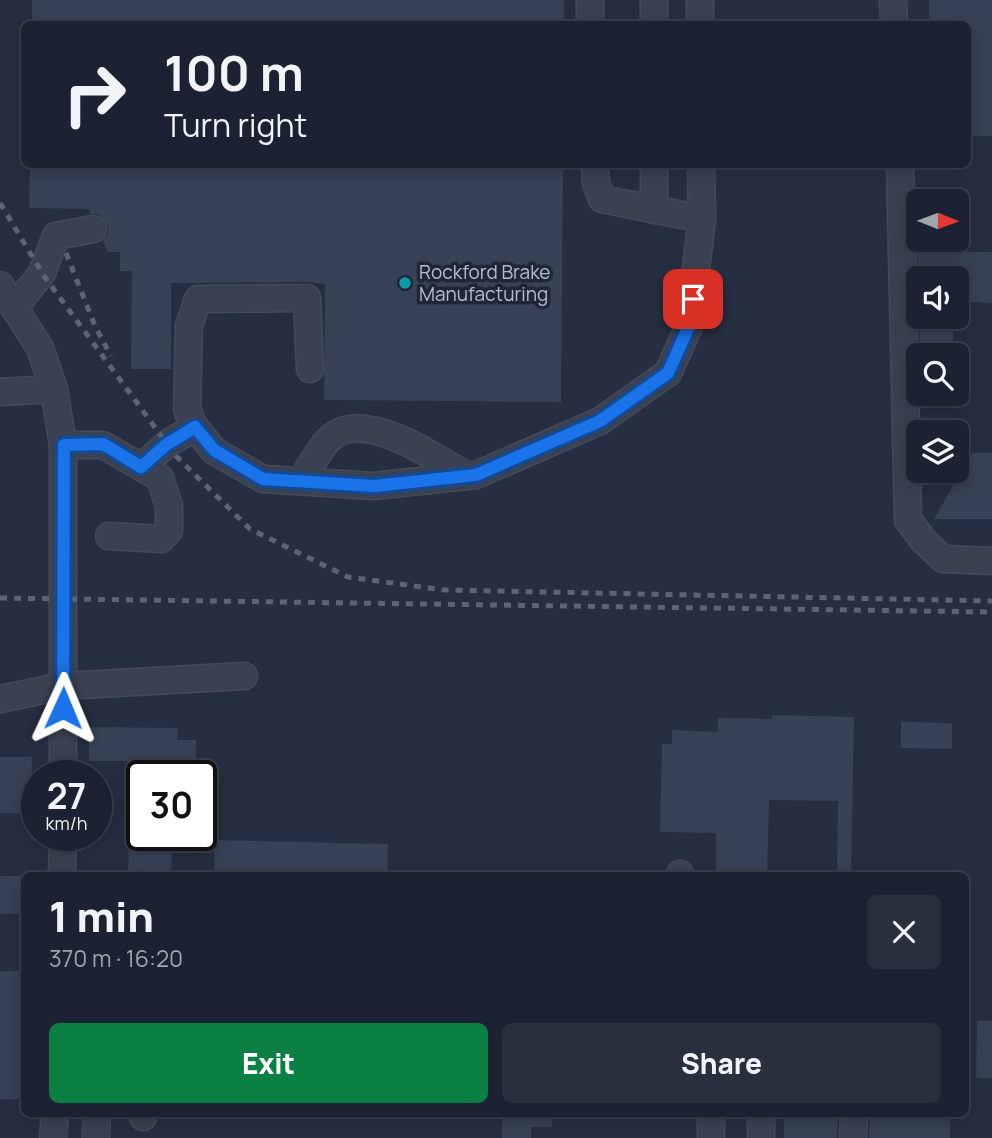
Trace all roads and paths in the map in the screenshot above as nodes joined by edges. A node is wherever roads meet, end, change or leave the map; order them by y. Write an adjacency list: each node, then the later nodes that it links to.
1 (590, 0): 5 (street)
2 (654, 0): 6 (street)
3 (700, 0): 7 (street)
4 (893, 0): 8 (street)
5 (590, 21)
6 (654, 21)
7 (700, 21)
8 (894, 21)
9 (595, 168): 13 (street)
10 (654, 168): 13 (street)
11 (701, 168): 14 (street)
12 (900, 168): 27 (street)
13 (654, 210): 14 (street)
14 (702, 219): 24 (street)
15 (93, 229): 17 (street)
16 (0, 285): 17 (street)
17 (14, 308): 19 (street)
18 (310, 369): 21 (street)
19 (54, 390): 20 (street); 22 (street)
20 (0, 392)
21 (195, 427): 23 (street); 25 (street)
22 (64, 445): 23 (street); 29 (street)
23 (141, 467): 26 (street)
24 (468, 477): 25 (street); 25 (street)
25 (301, 481)
26 (109, 536)
27 (992, 561)
28 (244, 676): 29 (street)
29 (64, 686): 30 (street); 31 (street)
30 (0, 699)
31 (63, 760)
32 (63, 851): 33 (street)
33 (62, 872)
34 (55, 1117): 39 (street)
35 (97, 1117): 40 (street)
36 (711, 1117): 41 (street)
37 (761, 1117): 42 (street)
38 (854, 1117): 43 (street)
39 (54, 1138)
40 (96, 1138)
41 (711, 1138)
42 (761, 1138)
43 (853, 1138)

